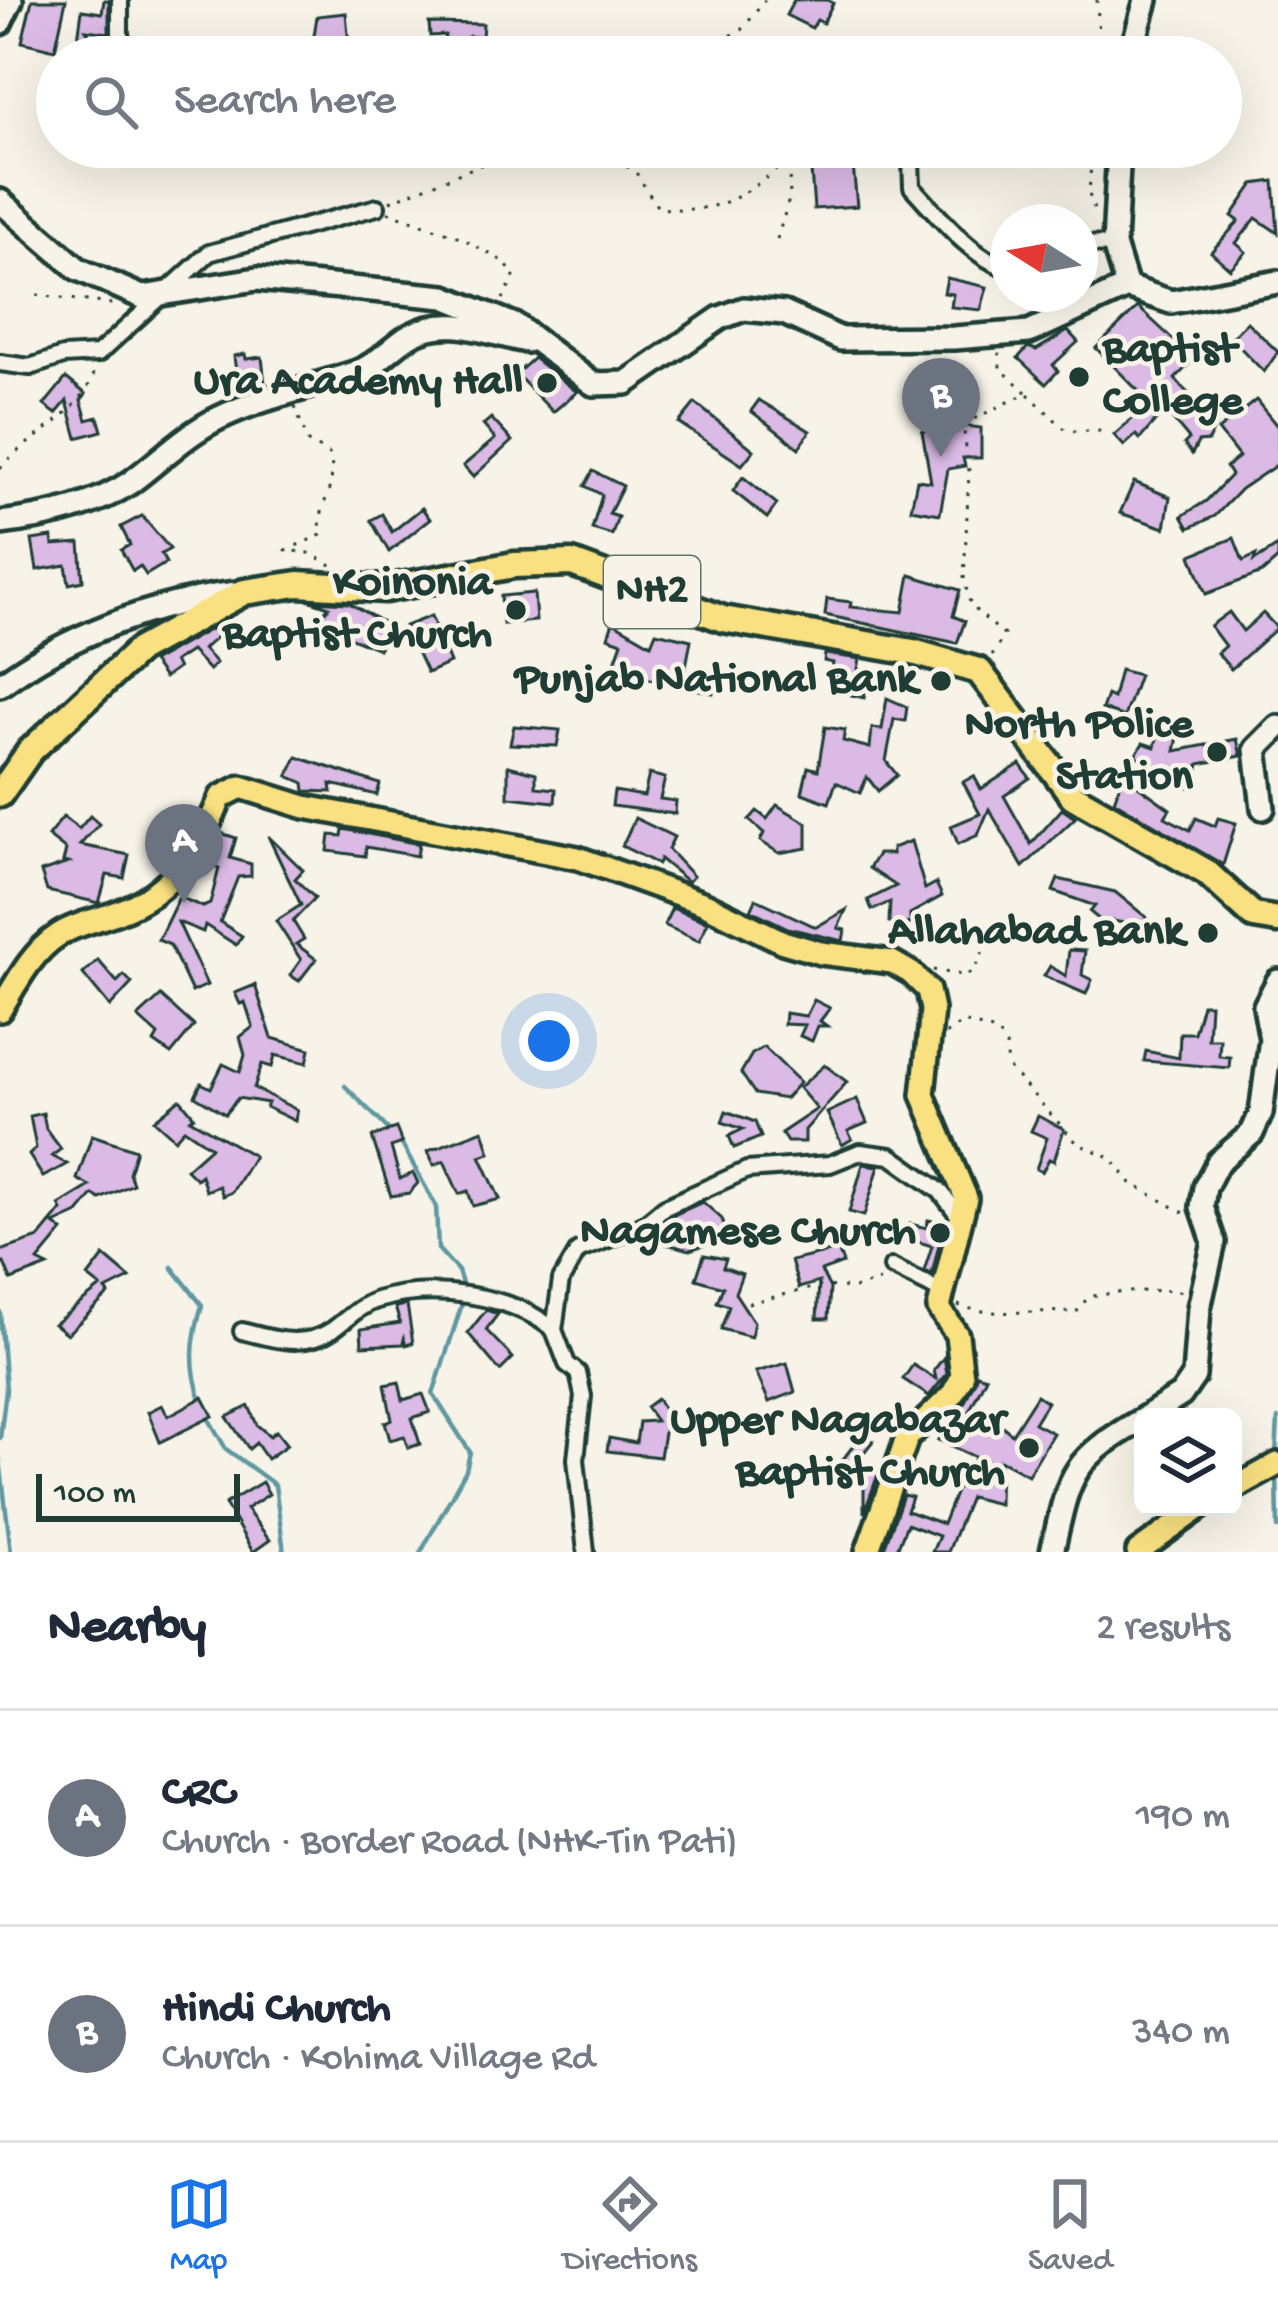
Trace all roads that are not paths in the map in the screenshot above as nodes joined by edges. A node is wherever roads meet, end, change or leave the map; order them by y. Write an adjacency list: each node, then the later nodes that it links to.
1 (11, 0): 4 (main road)
2 (119, 0): 5 (street)
3 (1146, 0): 6 (main road)
4 (0, 23)
5 (120, 36)
6 (1136, 36)
7 (911, 168): 13 (street)
8 (1117, 168): 12 (main road)
9 (0, 200): 16 (main road)
10 (376, 207): 16 (street)
11 (1098, 243): 12 (street)
12 (1109, 243): 15 (main road)
13 (990, 261)
14 (1278, 282): 15 (main road)
15 (1127, 287): 17 (main road)
16 (168, 293): 17 (main road); 18 (street)
17 (534, 342): 19 (main road)
18 (0, 363)
19 (0, 523)
20 (244, 592): 21 (main road); 23 (highway, NH2); 25 (highway, NH2)
21 (0, 686)
22 (1278, 727): 24 (main road)
23 (0, 794)
24 (1264, 808)
25 (1278, 920)
26 (1278, 981): 33 (main road)
27 (0, 1010): 28 (main road)
28 (963, 1221): 30 (main road); 31 (street)
29 (898, 1270): 30 (street)
30 (940, 1298): 39 (main road)
31 (554, 1330): 32 (street); 38 (street)
32 (242, 1331)
33 (1161, 1408)
34 (1134, 1425): 40 (main road)
35 (1278, 1464): 36 (main road)
36 (1242, 1484)
37 (1188, 1516): 41 (main road)
38 (586, 1552)
39 (867, 1552)
40 (1052, 1552)
41 (1138, 1552)

